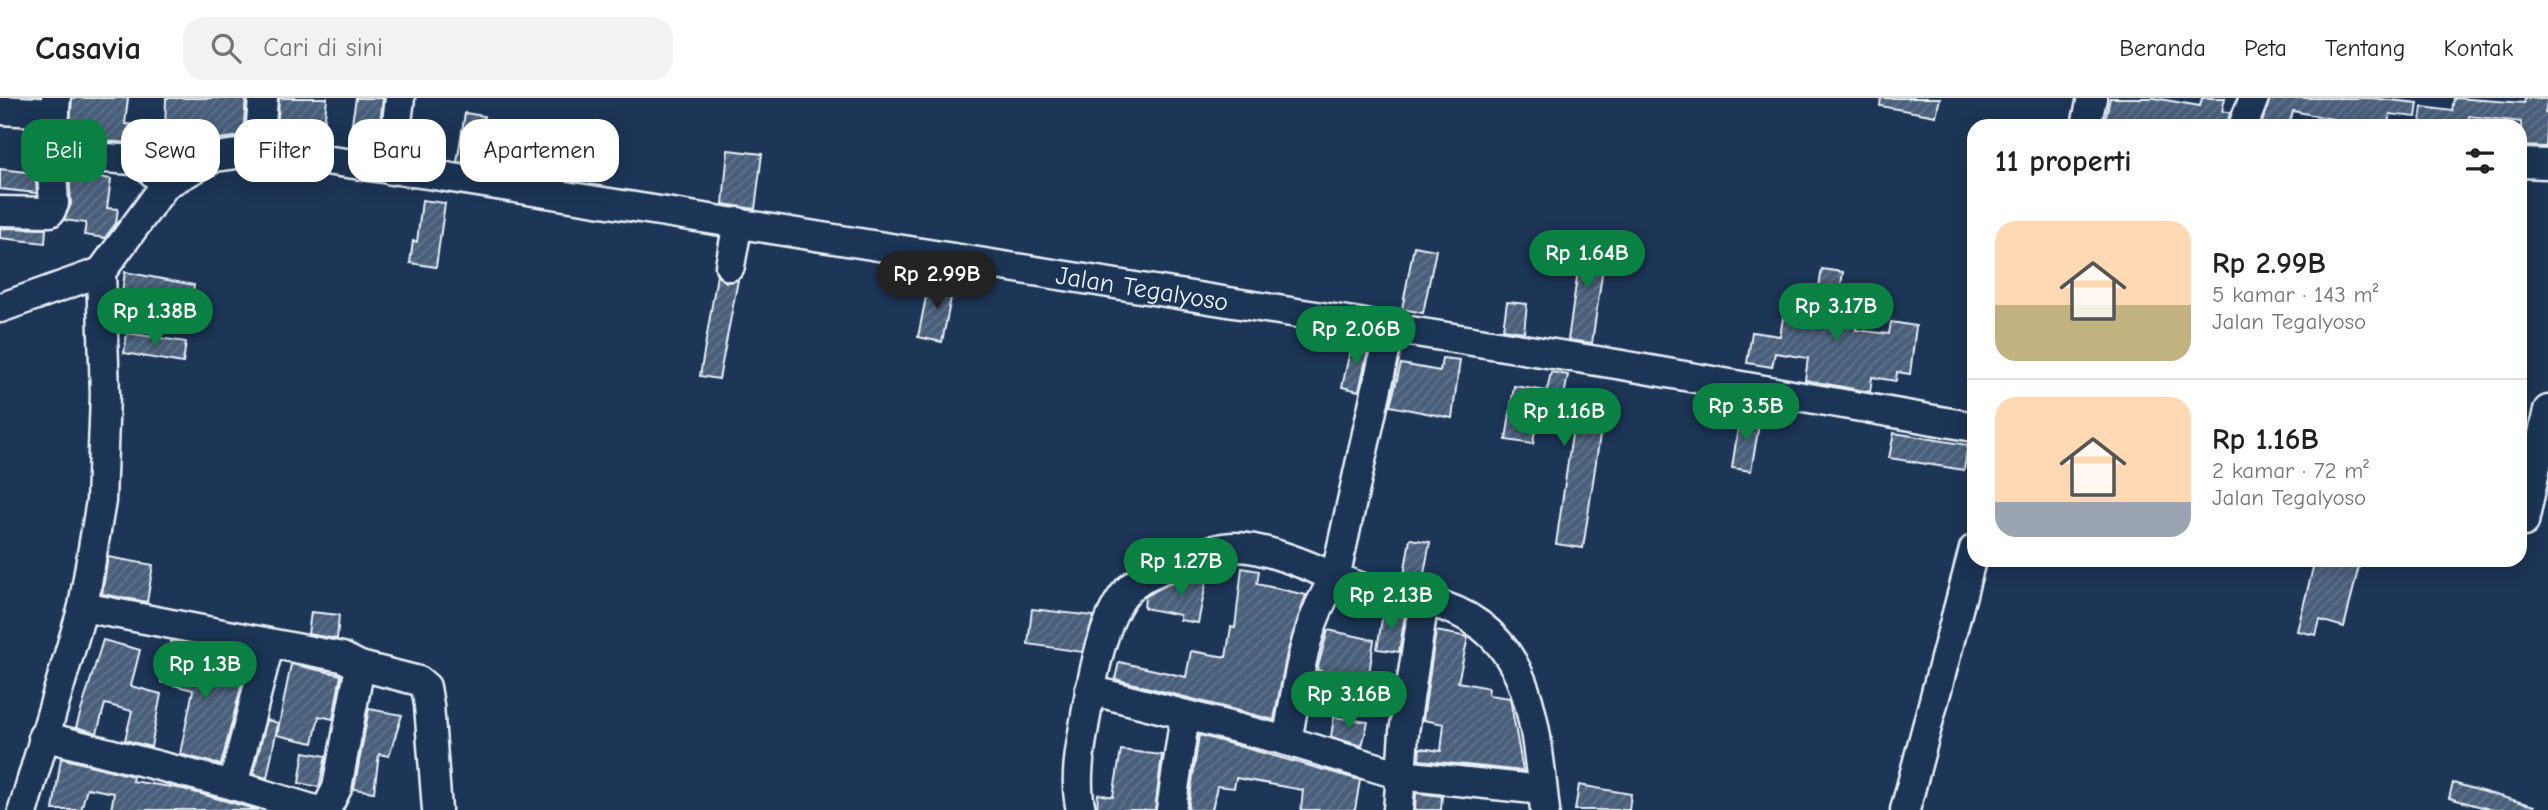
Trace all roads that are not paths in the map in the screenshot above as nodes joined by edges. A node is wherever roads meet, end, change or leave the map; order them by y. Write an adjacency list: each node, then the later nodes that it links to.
1 (263, 98): 7 (street)
2 (400, 98): 8 (street)
3 (2092, 98): 9 (street)
4 (2253, 98): 10 (street)
5 (56, 106): 6 (street)
6 (0, 110)
7 (261, 119)
8 (397, 119)
9 (2088, 119)
10 (2246, 119)
11 (234, 154): 17 (street, Jalan Tegalyoso)
12 (107, 158): 17 (street)
13 (2527, 163): 14 (street)
14 (2548, 164)
15 (446, 177): 19 (street, Jalan Tegalyoso)
16 (53, 182): 18 (street)
17 (166, 184): 21 (street)
18 (0, 211)
19 (738, 222): 20 (street); 23 (street, Jalan Tegalyoso)
20 (730, 266)
21 (101, 272): 22 (street); 30 (street)
22 (0, 308)
23 (1390, 329): 25 (street, Jalan Tegalyoso); 28 (street)
24 (2548, 410): 26 (street)
25 (1967, 426)
26 (2531, 524)
27 (1969, 567): 47 (street)
28 (1335, 578): 29 (street); 33 (street); 36 (street)
29 (1424, 601): 37 (street); 39 (street)
30 (83, 607): 31 (street); 35 (street)
31 (269, 645): 32 (street); 38 (street)
32 (360, 666): 42 (street); 43 (street)
33 (1090, 690): 34 (street); 44 (street)
34 (1185, 715): 36 (street); 45 (street)
35 (43, 736): 38 (street); 40 (street)
36 (1287, 741): 37 (street)
37 (1401, 775): 39 (street); 46 (street)
38 (233, 785): 41 (street)
39 (1544, 800)
40 (23, 810)
41 (315, 810)
42 (326, 810)
43 (438, 810)
44 (1081, 810)
45 (1171, 810)
46 (1398, 810)
47 (1905, 810)

